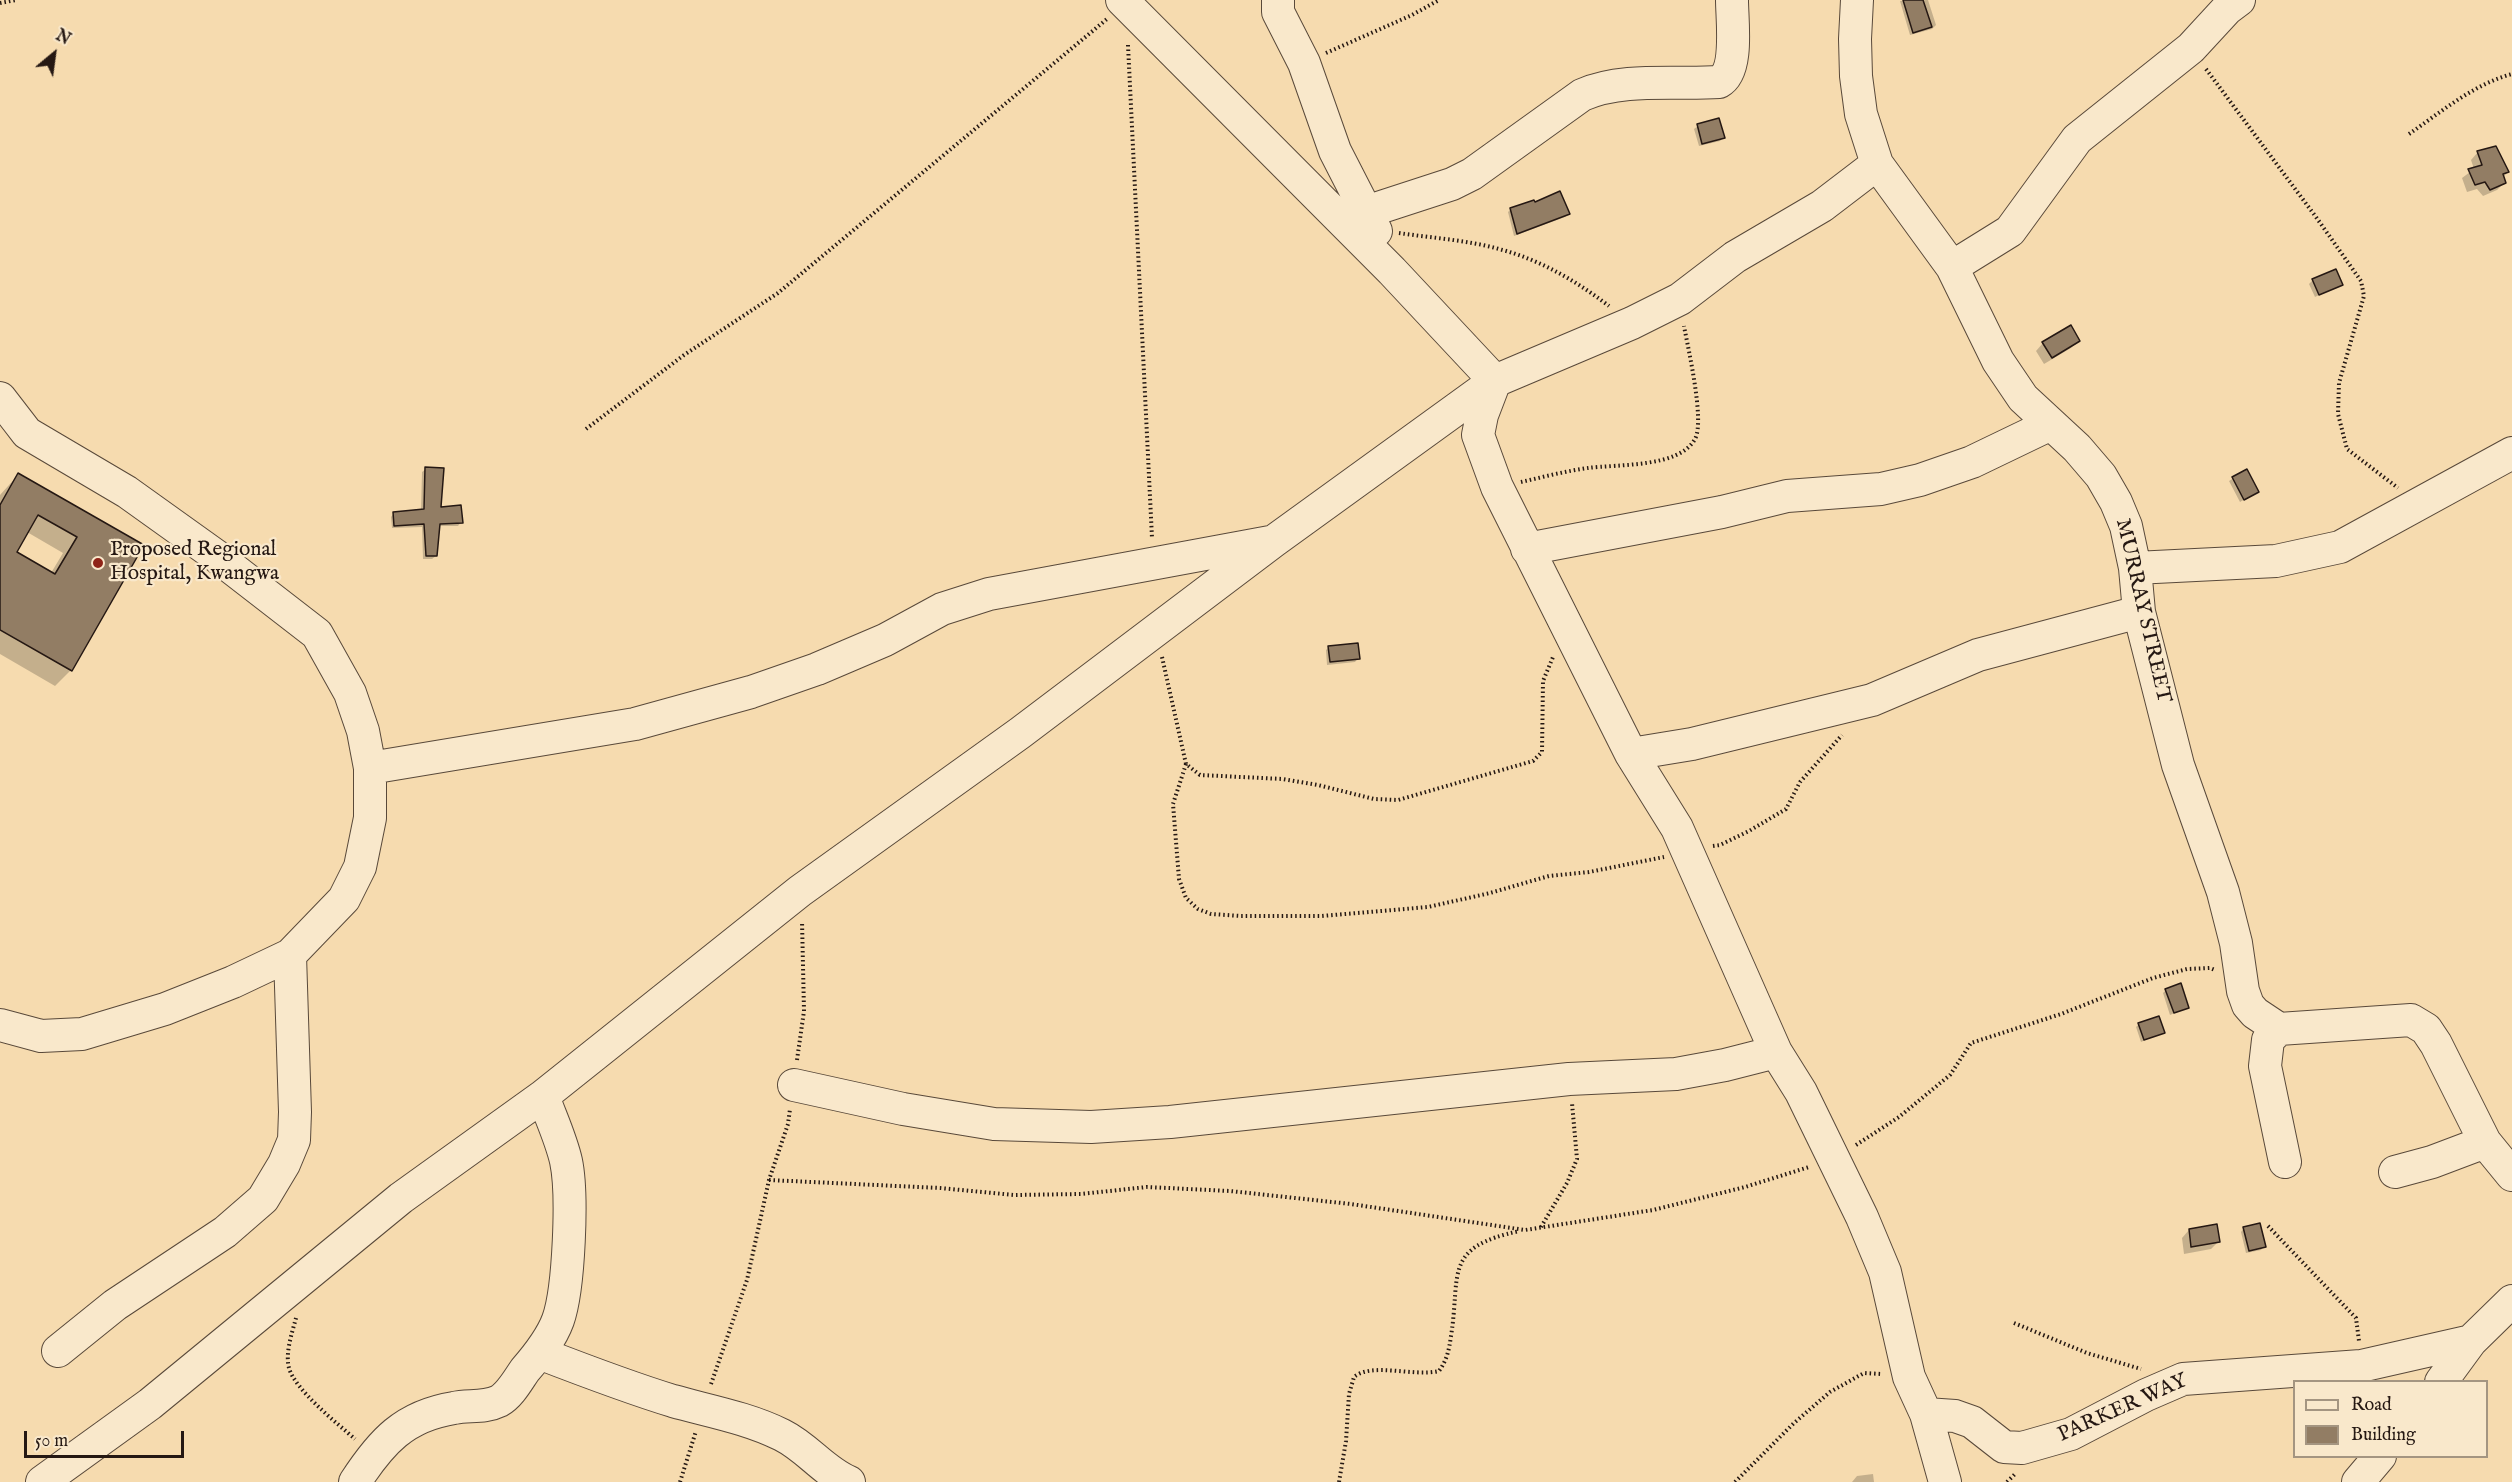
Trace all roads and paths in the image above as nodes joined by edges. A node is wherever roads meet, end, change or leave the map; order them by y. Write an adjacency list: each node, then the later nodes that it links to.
1 (16, 0): 8 (path)
2 (1278, 0): 10 (street)
3 (1439, 0): 10 (path)
4 (1732, 0): 14 (street)
5 (1857, 0): 13 (street, MURRAY STREET)
6 (2239, 0): 9 (street)
7 (1124, 2): 16 (street); 22 (path); 28 (path)
8 (0, 3)
9 (2191, 48): 15 (street); 25 (path)
10 (1304, 63): 14 (street)
11 (2512, 74): 12 (path)
12 (2409, 134)
13 (1877, 164): 15 (street, MURRAY STREET); 17 (street)
14 (1370, 221): 16 (street); 18 (path)
15 (1952, 267): 21 (street, MURRAY STREET)
16 (1392, 271): 19 (street)
17 (1680, 299): 18 (street); 24 (path)
18 (1632, 323): 19 (street)
19 (1495, 381): 24 (street); 26 (street)
20 (0, 398): 36 (street)
21 (2050, 424): 27 (street); 29 (street, MURRAY STREET)
22 (586, 429)
23 (2512, 453): 25 (street)
24 (1497, 487): 27 (street)
25 (2420, 505): 29 (street)
26 (1274, 541): 28 (street); 31 (street)
27 (1527, 549): 32 (street)
28 (1154, 562): 36 (street)
29 (2135, 568): 30 (street, MURRAY STREET)
30 (2139, 612): 33 (street); 40 (street, MURRAY STREET)
31 (1157, 632): 35 (path); 38 (street)
32 (1569, 635): 34 (street); 35 (path)
33 (1872, 700): 34 (street); 37 (path)
34 (1631, 754): 37 (street)
35 (1186, 764): 37 (path)
36 (370, 768): 39 (street)
37 (1683, 840): 43 (street)
38 (800, 891): 45 (path); 46 (street)
39 (290, 956): 41 (street); 60 (street)
40 (2241, 979): 42 (street, MURRAY STREET); 48 (path)
41 (0, 1025)
42 (2279, 1029): 47 (street); 49 (street)
43 (1776, 1052): 44 (street); 48 (street)
44 (1569, 1079): 45 (street); 54 (path)
45 (794, 1085): 52 (path)
46 (543, 1096): 56 (street); 61 (street)
47 (2485, 1142): 50 (street); 51 (street)
48 (1835, 1159): 54 (path); 64 (street)
49 (2285, 1162)
50 (2395, 1172)
51 (2512, 1175)
52 (769, 1180): 55 (path); 66 (path)
53 (2268, 1226): 62 (path)
54 (1541, 1227): 55 (path)
55 (1525, 1230): 73 (path)
56 (310, 1274): 68 (path); 69 (street)
57 (2512, 1301): 59 (street)
58 (2014, 1323): 63 (path)
59 (2471, 1341): 62 (street, PARKER WAY); 65 (street)
60 (58, 1351)
61 (539, 1353): 66 (street); 68 (street)
62 (2361, 1366): 67 (street, PARKER WAY)
63 (2142, 1369)
64 (1910, 1377): 67 (street); 74 (path)
65 (2442, 1380)
66 (703, 1410): 71 (path); 72 (street)
67 (1926, 1414): 75 (street)
68 (373, 1455): 70 (street)
69 (42, 1482)
70 (356, 1482)
71 (680, 1482)
72 (849, 1482)
73 (1339, 1482)
74 (1736, 1482)
75 (1945, 1482)

